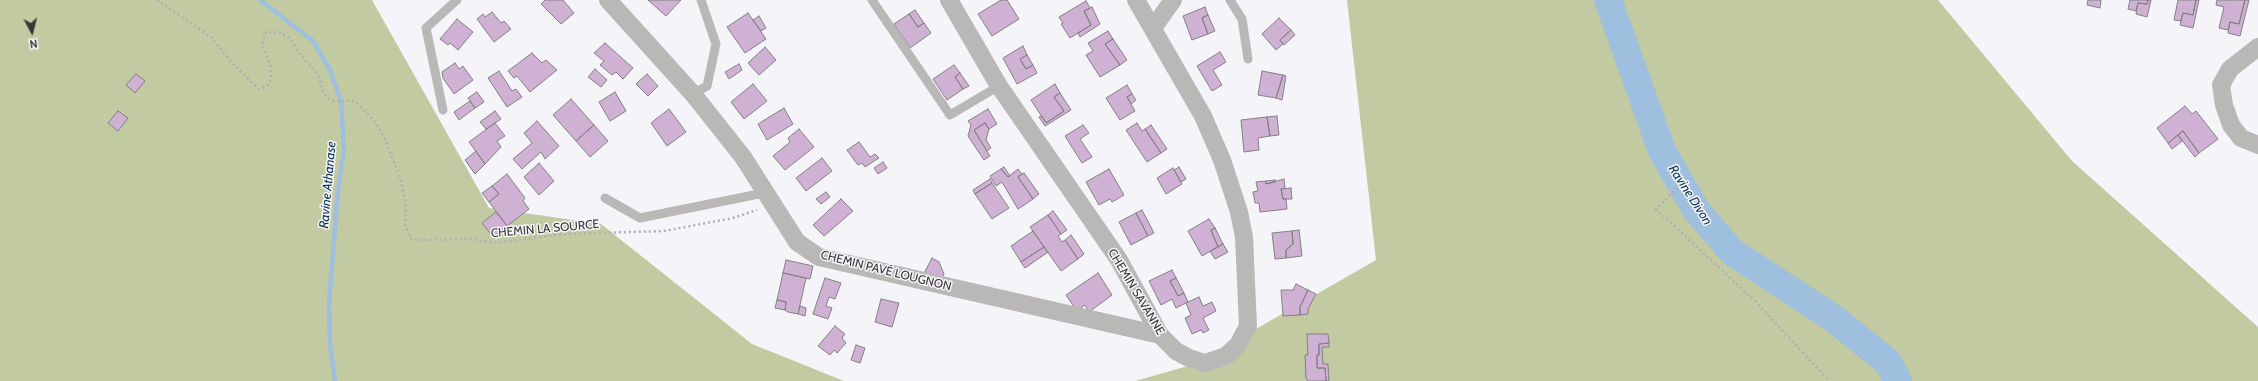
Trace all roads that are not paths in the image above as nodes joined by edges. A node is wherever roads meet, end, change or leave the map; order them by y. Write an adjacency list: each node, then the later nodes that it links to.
1 (457, 0): 14 (lane)
2 (608, 0): 13 (street, CHEMIN PAVÉ LOUGNON)
3 (701, 0): 13 (lane)
4 (872, 0): 12 (lane)
5 (949, 0): 12 (street, CHEMIN SAVANNE)
6 (1136, 0): 9 (street, CHEMIN SAVANNE)
7 (1172, 0): 9 (street)
8 (1230, 0): 11 (lane)
9 (1153, 28): 18 (street, CHEMIN SAVANNE)
10 (2258, 47): 15 (street)
11 (1248, 59)
12 (999, 86): 18 (street, CHEMIN SAVANNE)
13 (693, 94): 16 (street, CHEMIN PAVÉ LOUGNON)
14 (443, 110)
15 (2258, 145)
16 (764, 193): 17 (lane); 18 (street, CHEMIN PAVÉ LOUGNON)
17 (605, 198)
18 (1160, 335)

